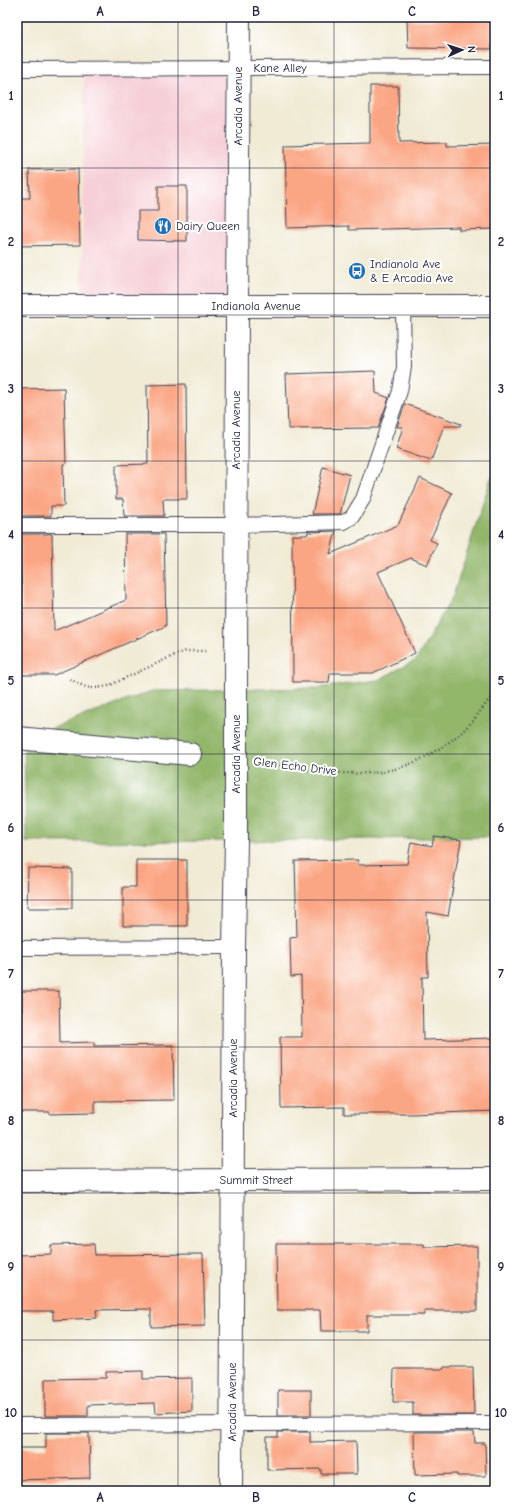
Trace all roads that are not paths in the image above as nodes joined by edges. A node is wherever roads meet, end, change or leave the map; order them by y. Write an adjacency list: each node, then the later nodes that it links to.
1 (239, 17): 3 (street, Arcadia Avenue)
2 (495, 67): 3 (lane, Kane Alley)
3 (238, 68): 4 (lane, Kane Alley); 6 (street, Arcadia Avenue)
4 (17, 69)
5 (17, 306): 6 (street, Indianola Avenue)
6 (237, 306): 8 (street, Indianola Avenue); 10 (street, Arcadia Avenue)
7 (495, 306): 8 (street, Indianola Avenue)
8 (403, 307): 10 (lane)
9 (17, 525): 10 (lane)
10 (236, 525): 13 (street, Arcadia Avenue, bridge)
11 (17, 738): 12 (street)
12 (190, 754)
13 (234, 947): 14 (lane); 16 (street, Arcadia Avenue)
14 (17, 948)
15 (495, 1179): 16 (street, Summit Street)
16 (233, 1180): 17 (street, Summit Street); 19 (street, Arcadia Avenue)
17 (17, 1181)
18 (495, 1423): 19 (lane)
19 (232, 1424): 20 (lane); 21 (street, Arcadia Avenue)
20 (17, 1425)
21 (232, 1491)

